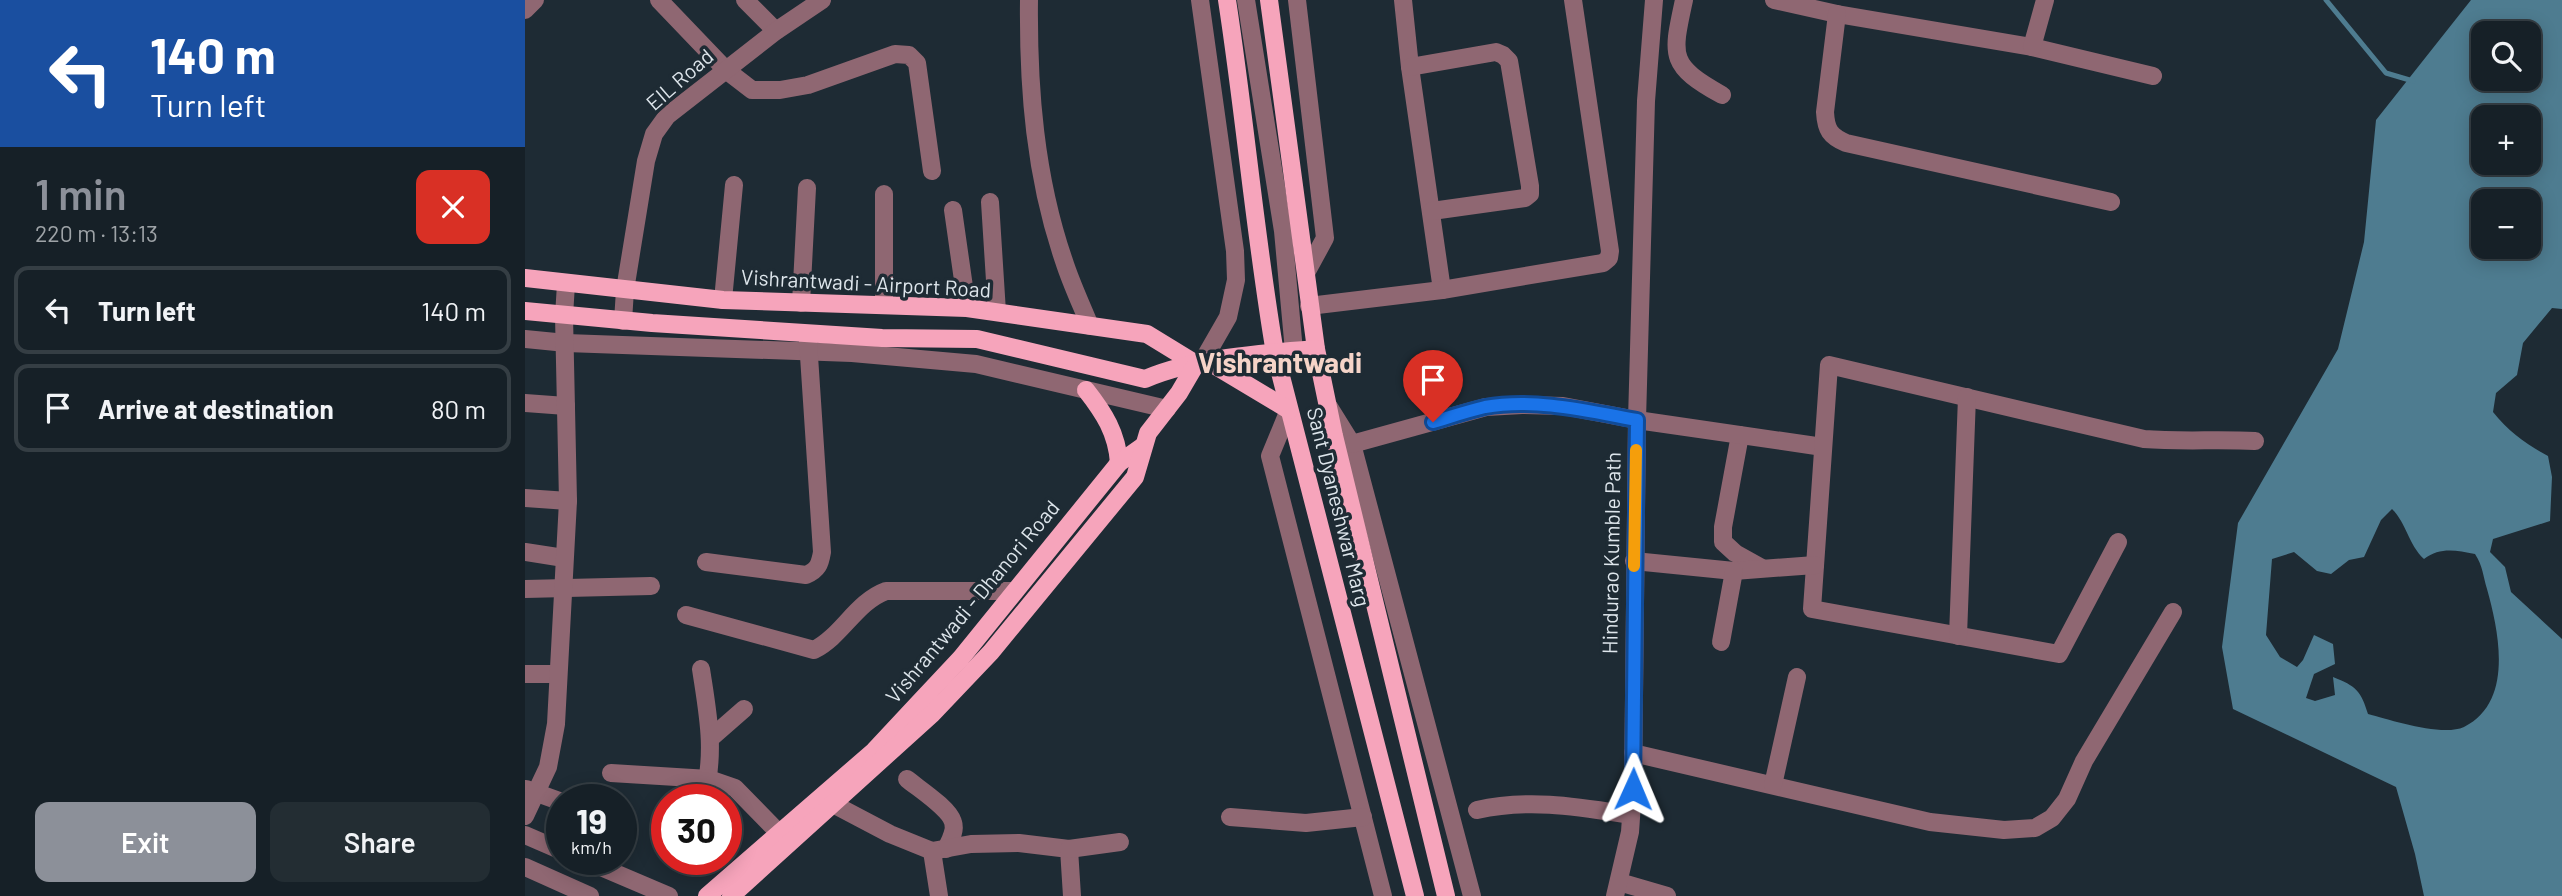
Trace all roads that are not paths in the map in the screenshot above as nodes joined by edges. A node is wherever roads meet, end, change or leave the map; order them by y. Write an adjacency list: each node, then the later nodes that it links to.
1 (535, 0): 17 (street)
2 (659, 0): 22 (street)
3 (745, 0): 19 (street)
4 (822, 0): 19 (street, EIL Road)
5 (1028, 0): 47 (street)
6 (1200, 0): 55 (street)
7 (1227, 0): 54 (main road, Sant Dyaneshwar Marg)
8 (1246, 0): 52 (street)
9 (1269, 0): 33 (main road, Sant Dyaneshwar Marg)
10 (1297, 0): 33 (street)
11 (1403, 0): 21 (street)
12 (1573, 0): 37 (street)
13 (1654, 0): 63 (street, Hindurao Kumble Path)
14 (1684, 0): 24 (street)
15 (1774, 0): 18 (street)
16 (2045, 0): 20 (street)
17 (525, 10)
18 (1837, 14): 20 (street); 30 (street)
19 (776, 31): 22 (street, EIL Road)
20 (2032, 47): 23 (street)
21 (1410, 67): 32 (street); 32 (street)
22 (726, 70): 25 (street); 36 (street, EIL Road)
23 (2153, 76)
24 (1722, 94)
25 (932, 171)
26 (734, 186): 38 (street)
27 (807, 188): 39 (street)
28 (884, 194): 40 (street)
29 (990, 202): 44 (street)
30 (2111, 202)
31 (953, 210): 42 (street)
32 (1432, 211): 37 (street)
33 (1306, 273): 41 (main road, Sant Dyaneshwar Marg)
34 (525, 278): 35 (main road, Vishrantwadi - Airport Road)
35 (566, 284): 36 (main road, Vishrantwadi - Airport Road); 45 (street)
36 (625, 290): 38 (main road, Vishrantwadi - Airport Road); 46 (street, EIL Road)
37 (1442, 290): 41 (street)
38 (723, 300): 39 (main road, Vishrantwadi - Airport Road)
39 (801, 303): 40 (main road, Vishrantwadi - Airport Road)
40 (884, 305): 42 (main road, Vishrantwadi - Airport Road)
41 (1309, 306): 51 (main road, Sant Dyaneshwar Marg)
42 (967, 308): 44 (main road, Vishrantwadi - Airport Road)
43 (525, 311): 45 (main road)
44 (997, 312): 47 (main road, Vishrantwadi - Airport Road)
45 (563, 316): 46 (main road); 50 (street)
46 (623, 321): 48 (main road)
47 (1090, 326): 55 (main road, Vishrantwadi - Airport Road)
48 (807, 333): 53 (street); 55 (main road)
49 (525, 339): 50 (street)
50 (566, 343): 53 (street); 60 (street)
51 (1316, 349): 52 (main road); 59 (main road, Sant Dyaneshwar Marg)
52 (1294, 351): 54 (main road)
53 (809, 352): 56 (street); 76 (street)
54 (1275, 353): 55 (main road); 62 (main road, Sant Dyaneshwar Marg)
55 (1202, 364): 61 (main road, Vishrantwadi - Dhanori Road); 62 (main road, Vishrantwadi - Airport Road)
56 (1086, 390): 61 (street); 69 (main road)
57 (1966, 397): 65 (street); 68 (street); 86 (street)
58 (525, 402): 60 (street)
59 (1327, 404): 66 (street); 124 (main road, Sant Dyaneshwar Marg)
60 (566, 406): 71 (street)
61 (1167, 409): 67 (main road, Vishrantwadi - Dhanori Road)
62 (1289, 410): 106 (street); 123 (main road, Sant Dyaneshwar Marg)
63 (1637, 420): 64 (street); 66 (street); 75 (street, Hindurao Kumble Path)
64 (1740, 435): 68 (street); 78 (street)
65 (2255, 442)
66 (1352, 444): 125 (street)
67 (1143, 446): 69 (main road, Vishrantwadi - Dhanori Road); 101 (main road, Vishrantwadi - Dhanori Road)
68 (1823, 447): 77 (street)
69 (1118, 463): 83 (main road, Vishrantwadi - Dhanori Road)
70 (525, 498): 71 (street)
71 (568, 501): 74 (street)
72 (2118, 542): 86 (street)
73 (525, 552): 74 (street)
74 (564, 558): 82 (street)
75 (1634, 561): 79 (street); 94 (street, Hindurao Kumble Path)
76 (706, 562)
77 (1815, 565): 78 (street); 86 (street)
78 (1762, 568): 79 (street)
79 (1734, 571): 87 (street)
80 (652, 586): 82 (street)
81 (525, 589): 82 (street)
82 (562, 589): 90 (street)
83 (1015, 591): 85 (street); 107 (main road, Vishrantwadi - Dhanori Road)
84 (2173, 612): 99 (street)
85 (686, 615)
86 (1958, 636)
87 (1721, 642)
88 (701, 668): 93 (street)
89 (525, 674): 90 (street)
90 (558, 674): 100 (street)
91 (1797, 677): 99 (street)
92 (744, 709): 93 (street)
93 (712, 737): 96 (street)
94 (1633, 753): 99 (street); 103 (street, Hindurao Kumble Path)
95 (611, 773): 96 (street)
96 (709, 779): 98 (street); 107 (street)
97 (908, 779): 112 (street)
98 (708, 784)
99 (1773, 785)
100 (530, 791): 104 (street)
101 (832, 804): 112 (street); 116 (main road, Vishrantwadi - Dhanori Road)
102 (1477, 810): 103 (street)
103 (1631, 814): 115 (street, Hindurao Kumble Path)
104 (525, 816)
105 (1230, 817): 106 (street)
106 (1363, 817): 122 (street)
107 (779, 833): 116 (main road, Vishrantwadi - Dhanori Road)
108 (525, 835): 110 (street)
109 (1120, 842): 111 (street)
110 (546, 844)
111 (1069, 849): 112 (street); 121 (street)
112 (939, 850): 120 (street)
113 (525, 867): 117 (street)
114 (620, 875): 118 (street)
115 (1617, 889): 126 (street)
116 (733, 891): 119 (main road, Vishrantwadi - Dhanori Road)
117 (590, 896)
118 (669, 896)
119 (707, 896)
120 (939, 896)
121 (1072, 896)
122 (1383, 896)
123 (1415, 896)
124 (1447, 896)
125 (1472, 896)
126 (1667, 896)

